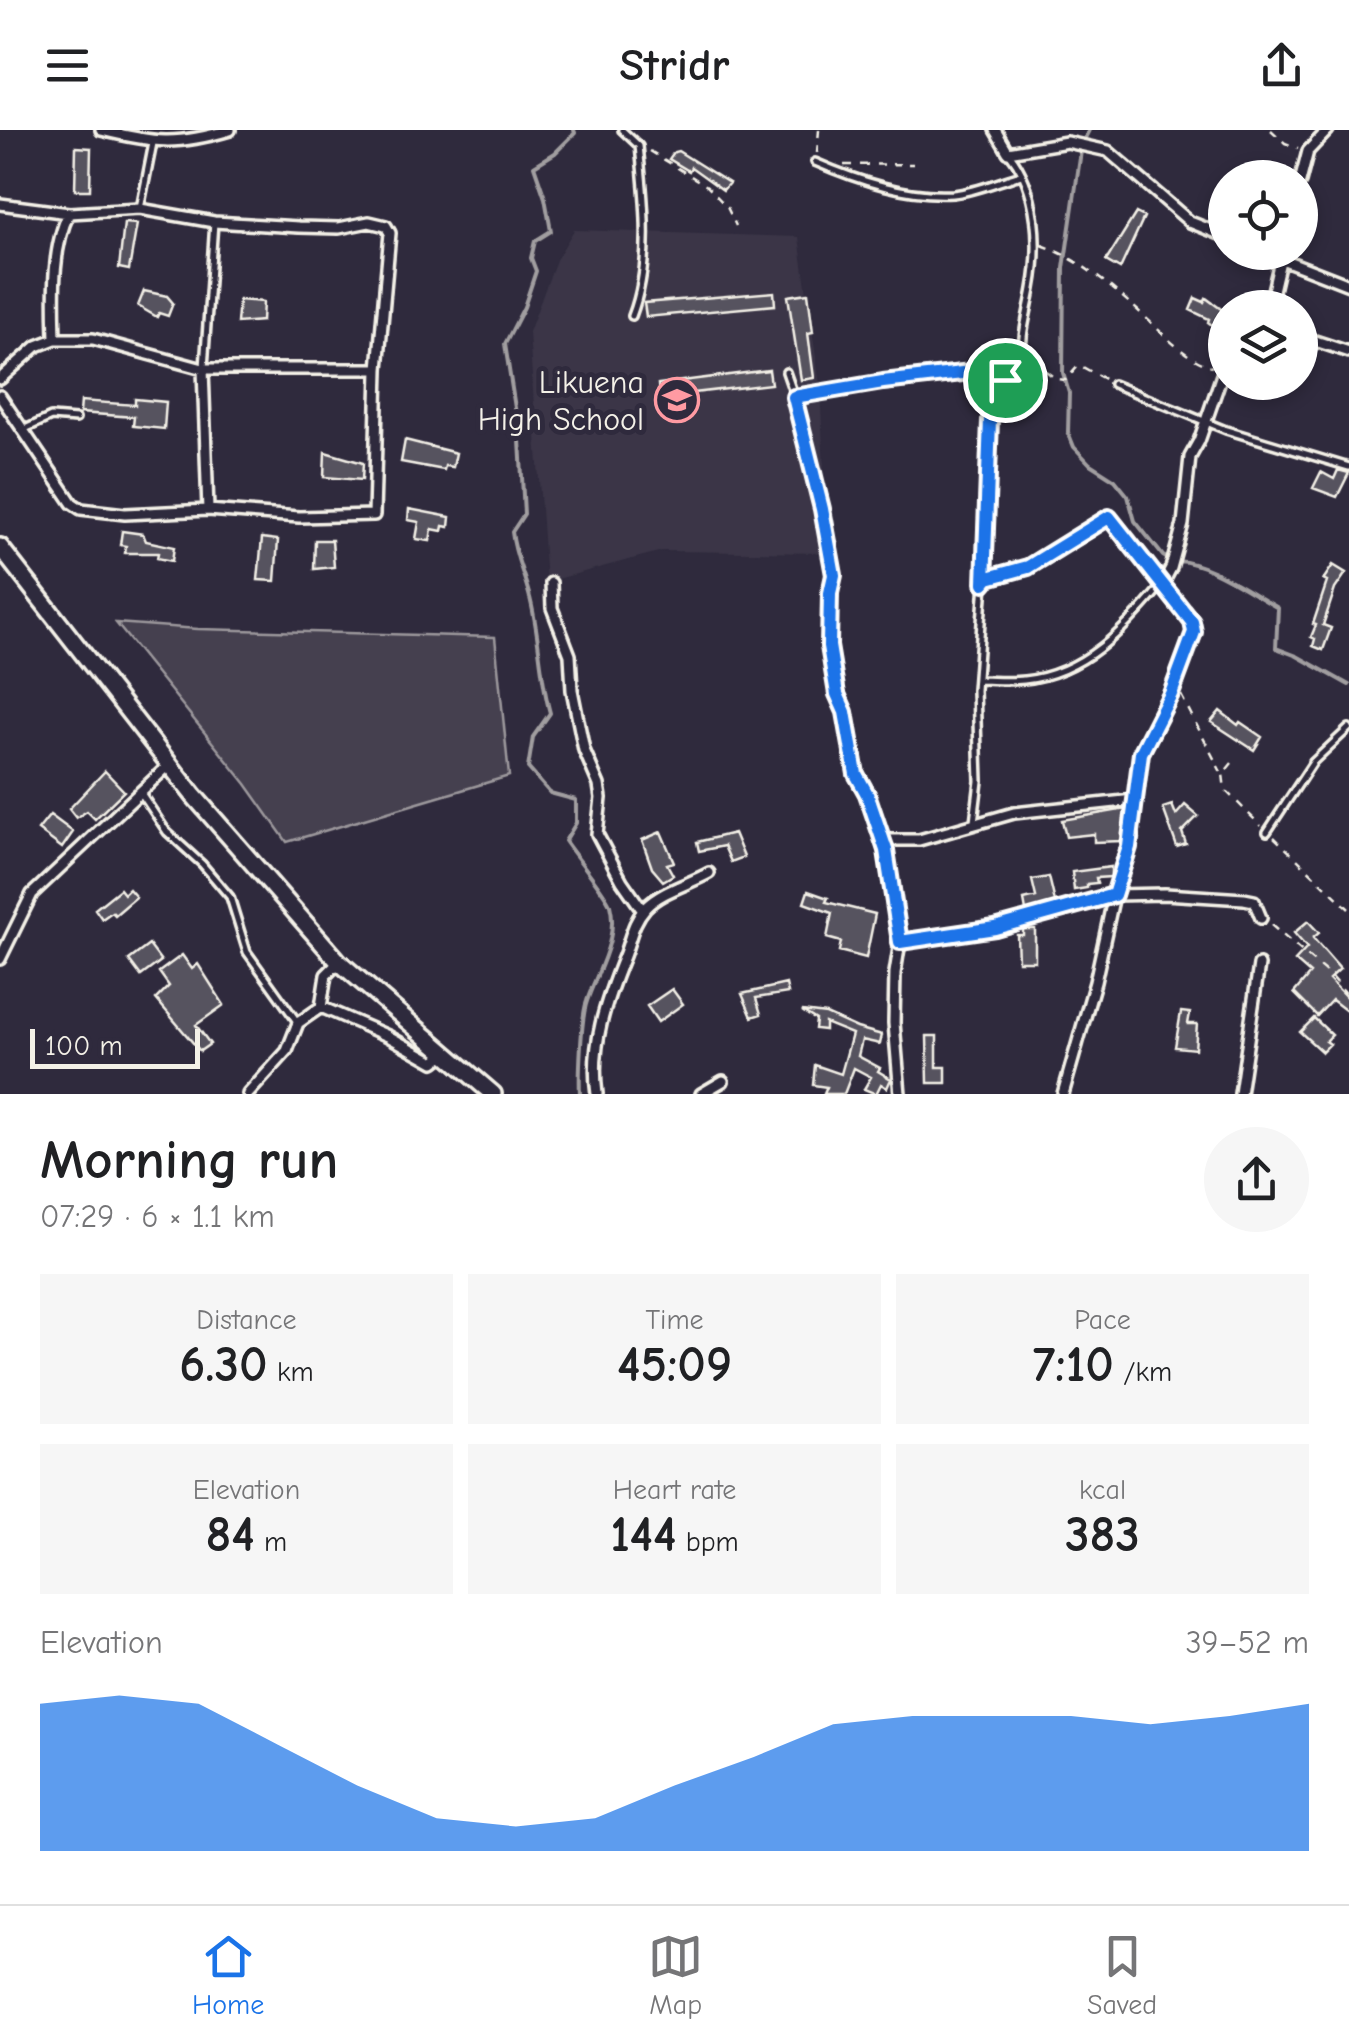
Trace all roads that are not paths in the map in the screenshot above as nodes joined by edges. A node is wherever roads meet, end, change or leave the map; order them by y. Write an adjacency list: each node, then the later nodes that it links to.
1 (101, 130): 6 (street)
2 (230, 130): 6 (street)
3 (622, 130): 18 (lane)
4 (995, 130): 7 (street)
5 (1328, 130): 8 (street)
6 (153, 143): 12 (lane)
7 (1008, 152): 10 (lane); 15 (street)
8 (1306, 160)
9 (815, 162): 10 (lane)
10 (1021, 174): 22 (lane)
11 (0, 204): 13 (street)
12 (140, 208): 13 (street); 14 (street)
13 (68, 213): 19 (street)
14 (214, 222): 23 (lane); 24 (street)
15 (1208, 229)
16 (1314, 270): 17 (street)
17 (1349, 285)
18 (632, 316)
19 (55, 339): 23 (street); 26 (street)
20 (1318, 342): 21 (street)
21 (1349, 352)
22 (1024, 367)
23 (203, 369): 24 (street); 34 (street)
24 (378, 369): 34 (street)
25 (786, 372): 47 (lane)
26 (0, 379)
27 (1113, 384): 31 (lane)
28 (0, 396): 32 (street)
29 (1213, 400): 31 (street)
30 (76, 419): 32 (lane)
31 (1205, 421): 33 (lane); 39 (street)
32 (22, 430): 34 (street)
33 (1349, 467)
34 (208, 510)
35 (0, 547): 42 (main road)
36 (1028, 567): 39 (lane)
37 (551, 582): 50 (street)
38 (984, 583): 40 (lane)
39 (1162, 585): 40 (lane); 44 (street)
40 (977, 680): 45 (lane)
41 (1349, 728): 46 (lane)
42 (170, 764): 43 (street); 54 (main road)
43 (140, 792): 53 (street); 57 (lane)
44 (1134, 800): 45 (street); 49 (street)
45 (974, 825): 47 (street)
46 (1268, 832)
47 (883, 840): 52 (street)
48 (709, 874): 50 (street)
49 (1114, 895): 51 (street); 52 (street); 65 (street)
50 (643, 911): 62 (street)
51 (1261, 918)
52 (900, 942): 64 (street)
53 (0, 959)
54 (339, 962): 56 (street); 58 (main road)
55 (1259, 965): 66 (street)
56 (321, 1007): 57 (street); 58 (street)
57 (298, 1022): 60 (street)
58 (443, 1055): 61 (main road)
59 (723, 1081): 63 (street)
60 (248, 1094)
61 (492, 1094)
62 (597, 1094)
63 (702, 1094)
64 (900, 1094)
65 (1063, 1094)
66 (1240, 1094)

